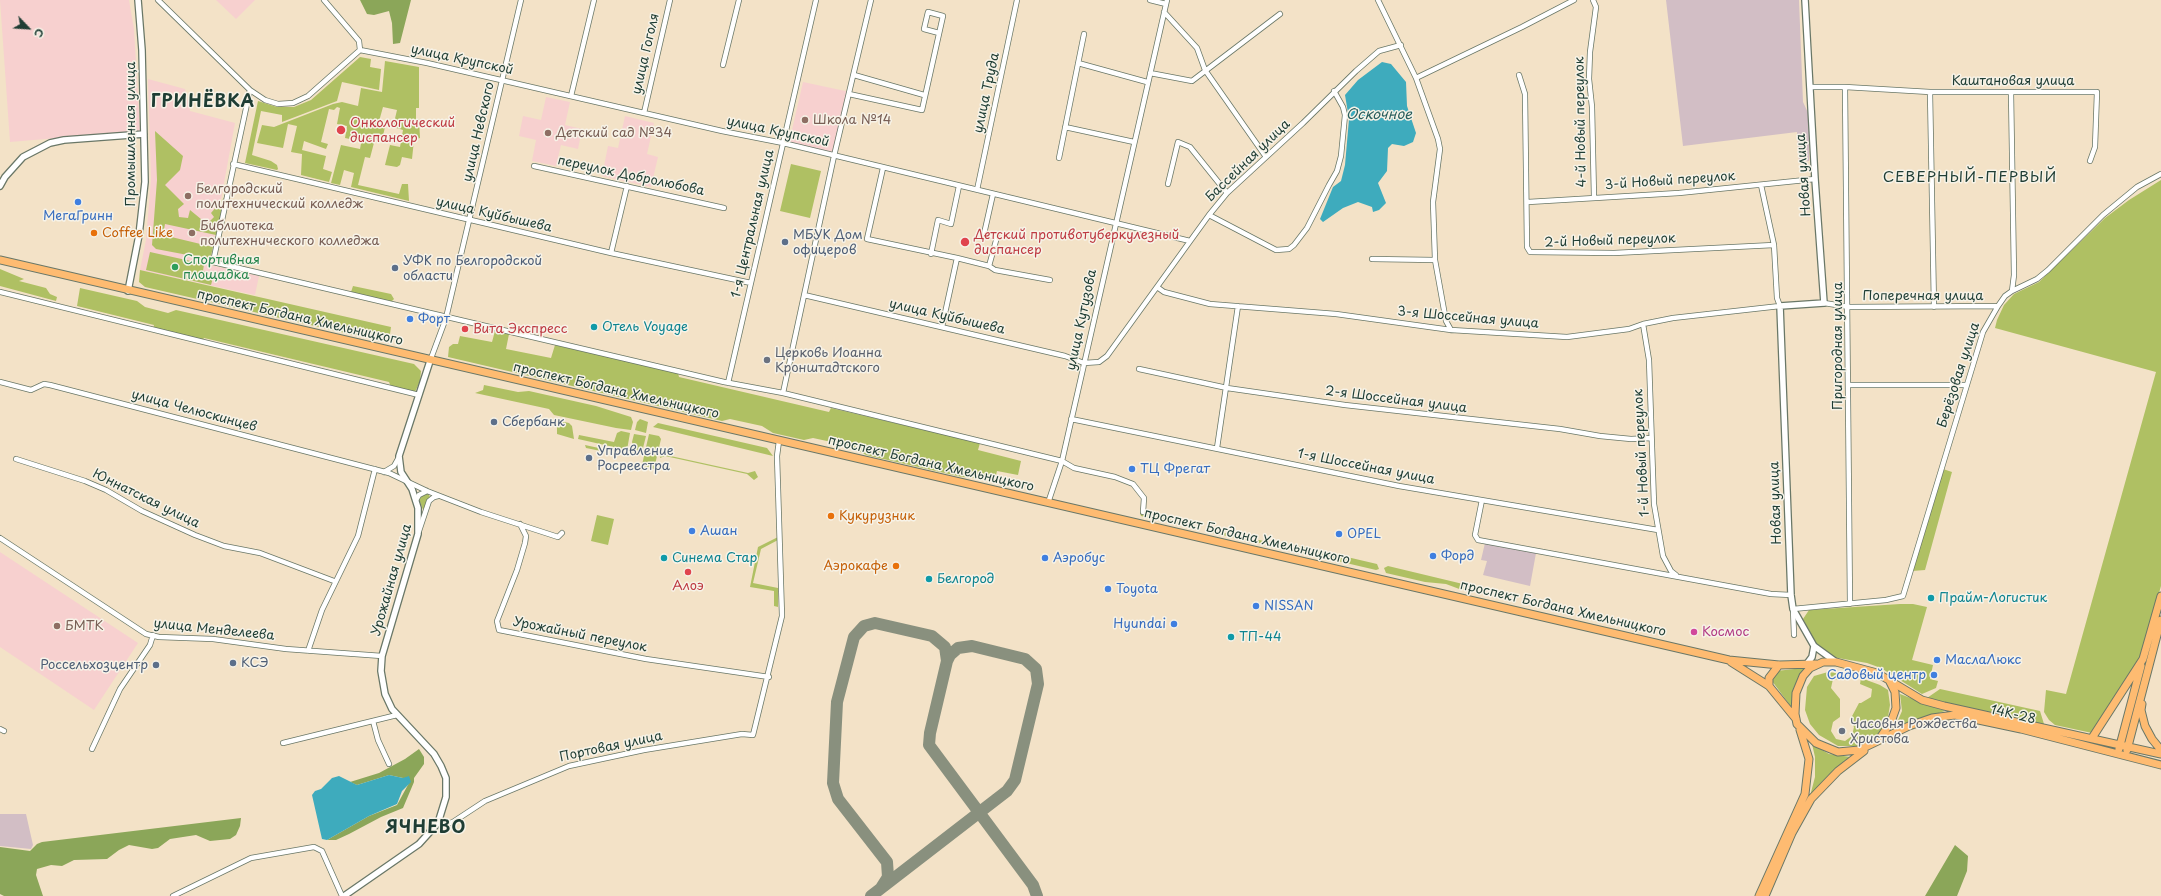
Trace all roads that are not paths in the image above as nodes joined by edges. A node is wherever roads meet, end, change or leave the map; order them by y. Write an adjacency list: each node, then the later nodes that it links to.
1 (138, 0): 43 (street, Промышленная улица)
2 (158, 0): 34 (street)
3 (324, 0): 22 (street)
4 (521, 0): 30 (street, улица Невского)
5 (594, 0): 40 (street)
6 (670, 0): 41 (street, улица Гоголя)
7 (739, 0): 24 (street)
8 (816, 0): 45 (street, 1-я Центральная улица)
9 (871, 0): 27 (street)
10 (1017, 0): 60 (street, улица Труда)
11 (1150, 0): 16 (street)
12 (1378, 0): 21 (street)
13 (1574, 0): 29 (street)
14 (1593, 0): 63 (street, 4-й Новый переулок)
15 (1805, 0): 32 (street, Новая улица)
16 (1166, 2): 17 (street, улица Кутузова)
17 (1164, 12): 25 (street); 26 (street, улица Кутузова)
18 (1280, 14): 25 (street)
19 (939, 32): 19 (street); 39 (street)
20 (1084, 34): 23 (street)
21 (1400, 45): 29 (street); 35 (street, Бассейная улица)
22 (360, 50): 30 (street, улица Крупской); 34 (street)
23 (1078, 63): 31 (street); 42 (street)
24 (723, 65)
25 (1206, 70): 26 (street); 47 (street)
26 (1150, 73): 31 (street, улица Кутузова)
27 (854, 75): 38 (street); 39 (street)
28 (1519, 75): 64 (street, 2-й Новый переулок)
29 (1416, 78): 77 (street)
30 (502, 80): 40 (street, улица Крупской); 67 (street, улица Невского)
31 (1148, 82): 44 (street, улица Кутузова)
32 (1810, 87): 33 (street, Каштановая улица); 54 (street, Новая улица)
33 (1846, 87): 36 (street, Каштановая улица); 90 (street, Пригородная улица)
34 (250, 90): 50 (street)
35 (1334, 91): 47 (street, Бассейная улица); 66 (street)
36 (1930, 92): 37 (street, Каштановая улица); 91 (street)
37 (2011, 92): 49 (street, Каштановая улица); 83 (street)
38 (850, 94): 39 (street); 46 (street)
39 (924, 95)
40 (571, 96): 41 (street, улица Крупской)
41 (644, 113): 45 (street, улица Крупской)
42 (1065, 127): 44 (street); 48 (street)
43 (144, 134): 57 (street); 82 (street, Промышленная улица)
44 (1134, 142): 68 (street, улица Кутузова)
45 (783, 143): 46 (street, улица Крупской); 80 (street, 1-я Центральная улица)
46 (834, 156): 52 (street, улица Крупской); 85 (street)
47 (1266, 157): 61 (street, Бассейная улица)
48 (1058, 158)
49 (2090, 160)
50 (233, 164): 67 (street, улица Куйбышева); 92 (street)
51 (534, 166): 58 (street, переулок Добролюбова)
52 (883, 168): 59 (street, улица Крупской); 72 (street)
53 (2161, 174): 83 (street)
54 (1815, 179): 56 (street, 3-й Новый переулок); 86 (street, Новая улица)
55 (1168, 184): 61 (street)
56 (1761, 185): 63 (street, 3-й Новый переулок); 70 (street, Новая улица)
57 (0, 186)
58 (627, 186): 65 (street, переулок Добролюбова); 71 (street)
59 (960, 186): 60 (street, улица Крупской); 72 (street)
60 (978, 190): 62 (street, улица Крупской)
61 (1227, 193): 66 (street, Бассейная улица)
62 (993, 194): 68 (street, улица Крупской); 78 (street)
63 (1594, 197): 64 (street, 3-й Новый переулок)
64 (1528, 202): 70 (street, 2-й Новый переулок)
65 (724, 208)
66 (1209, 215): 69 (street, Бассейная улица)
67 (469, 220): 71 (street, улица Куйбышева); 92 (street, улица Невского)
68 (1115, 222): 69 (street, улица Крупской); 97 (street, улица Кутузова)
69 (1190, 241): 81 (street, Бассейная улица)
70 (1774, 245): 88 (street, Новая улица)
71 (612, 253): 80 (street, улица Куйбышева)
72 (931, 254): 74 (street)
73 (0, 256): 82 (main road, проспект Богдана Хмельницкого)
74 (957, 258): 78 (street); 94 (street)
75 (1372, 259): 77 (street)
76 (0, 260): 82 (main road, проспект Богдана Хмельницкого)
77 (1436, 260): 95 (street)
78 (989, 266): 79 (street)
79 (1050, 280)
80 (751, 284): 100 (street, 1-я Центральная улица)
81 (1157, 286): 87 (street, 3-я Шоссейная улица); 97 (street, Бассейная улица)
82 (128, 291): 96 (main road, проспект Богдана Хмельницкого)
83 (2012, 291): 89 (street, Берёзовая улица)
84 (0, 292): 105 (street)
85 (804, 296): 94 (street, улица Куйбышева); 104 (street)
86 (1824, 303): 88 (street); 90 (street, Поперечная улица)
87 (1238, 306): 95 (street, 3-я Шоссейная улица); 103 (street)
88 (1780, 306): 93 (street, 3-я Шоссейная улица); 131 (street, Новая улица)
89 (1998, 306): 91 (street, Поперечная улица); 102 (street, Берёзовая улица)
90 (1849, 307): 91 (street, Поперечная улица); 101 (street, Пригородная улица)
91 (1934, 307)
92 (446, 318): 96 (street, улица Невского); 100 (street)
93 (1643, 324): 95 (street, 3-я Шоссейная улица); 107 (street, 1-й Новый переулок)
94 (942, 327): 97 (street, улица Куйбышева)
95 (1451, 330)
96 (430, 361): 105 (street, Урожайная улица); 108 (main road, проспект Богдана Хмельницкого)
97 (1084, 363): 106 (street, улица Кутузова)
98 (1139, 369): 103 (street, 2-я Шоссейная улица)
99 (0, 382): 114 (street, улица Челюскинцев)
100 (728, 383): 104 (street)
101 (1849, 385): 102 (street); 133 (street, Пригородная улица)
102 (1967, 385): 133 (street, Берёзовая улица)
103 (1227, 388): 107 (street, 2-я Шоссейная улица); 109 (street)
104 (783, 393): 112 (street)
105 (419, 395): 110 (street, Урожайная улица)
106 (1071, 419): 109 (street, 1-я Шоссейная улица); 112 (street, улица Кутузова)
107 (1651, 438): 125 (street, 1-й Новый переулок)
108 (779, 441): 122 (main road, проспект Богдана Хмельницкого); 148 (street)
109 (1217, 448): 121 (street, 1-я Шоссейная улица)
110 (400, 456): 113 (street, Урожайная улица); 115 (street)
111 (16, 459): 130 (street, Юннатская улица)
112 (1062, 461): 122 (street, улица Кутузова); 123 (street)
113 (400, 468): 116 (street); 117 (street, Урожайная улица)
114 (375, 469): 115 (street, улица Челюскинцев); 130 (street)
115 (384, 472): 116 (street, улица Челюскинцев)
116 (389, 473): 117 (street, улица Челюскинцев)
117 (408, 483): 118 (street, улица Челюскинцев); 120 (street, Урожайная улица)
118 (427, 491): 119 (street, улица Челюскинцев); 120 (street)
119 (440, 497): 124 (street); 127 (street)
120 (416, 500): 127 (street, Урожайная улица)
121 (1482, 500): 125 (street, 1-я Шоссейная улица); 129 (street)
122 (1048, 503): 142 (main road, проспект Богдана Хмельницкого)
123 (1143, 512)
124 (520, 524): 126 (street); 148 (street, Урожайный переулок)
125 (1658, 530): 129 (street, 1-й Новый переулок)
126 (562, 533)
127 (418, 534): 140 (street, Урожайная улица)
128 (0, 538): 136 (street, улица Менделеева)
129 (1677, 576): 131 (street)
130 (334, 581): 139 (street)
131 (1791, 595): 134 (street, Новая улица)
132 (2161, 596): 141 (main road)
133 (1850, 604): 134 (street)
134 (1792, 609): 137 (street); 138 (street, Новая улица)
135 (2161, 620): 147 (main road)
136 (153, 635): 139 (street, улица Менделеева); 158 (street)
137 (1794, 635)
138 (1814, 646): 143 (street, Новая улица); 146 (street)
139 (308, 651): 140 (street, улица Менделеева)
140 (382, 656): 151 (street, Урожайная улица)
141 (2144, 659): 154 (main road); 157 (main road)
142 (1729, 660): 145 (main road, проспект Богдана Хмельницкого); 150 (main road, проспект Богдана Хмельницкого)
143 (1836, 662): 144 (main road); 149 (main road)
144 (1816, 664): 146 (main road); 153 (main road)
145 (1779, 665): 146 (main road, проспект Богдана Хмельницкого); 150 (main road)
146 (1806, 665)
147 (2148, 666): 157 (main road); 159 (main road)
148 (769, 677): 164 (street, Портовая улица)
149 (1889, 680): 154 (main road, 14К-28); 156 (main road)
150 (1769, 686): 153 (main road, проспект Богдана Хмельницкого)
151 (397, 714): 152 (street); 164 (street, Урожайная улица)
152 (373, 721): 155 (street); 162 (street)
153 (1797, 722): 156 (main road); 167 (main road)
154 (2092, 738): 157 (main road, 14К-28)
155 (283, 743)
156 (1872, 745): 161 (main road, 14К-28); 168 (main road)
157 (2124, 745): 160 (main road, 14К-28); 161 (main road)
158 (92, 749)
159 (2161, 750)
160 (2161, 754)
161 (2121, 756): 163 (main road, 14К-28)
162 (389, 764)
163 (2161, 765)
164 (438, 823): 166 (street)
165 (173, 896): 166 (street)
166 (343, 896)
167 (1759, 896)
168 (1765, 896)

